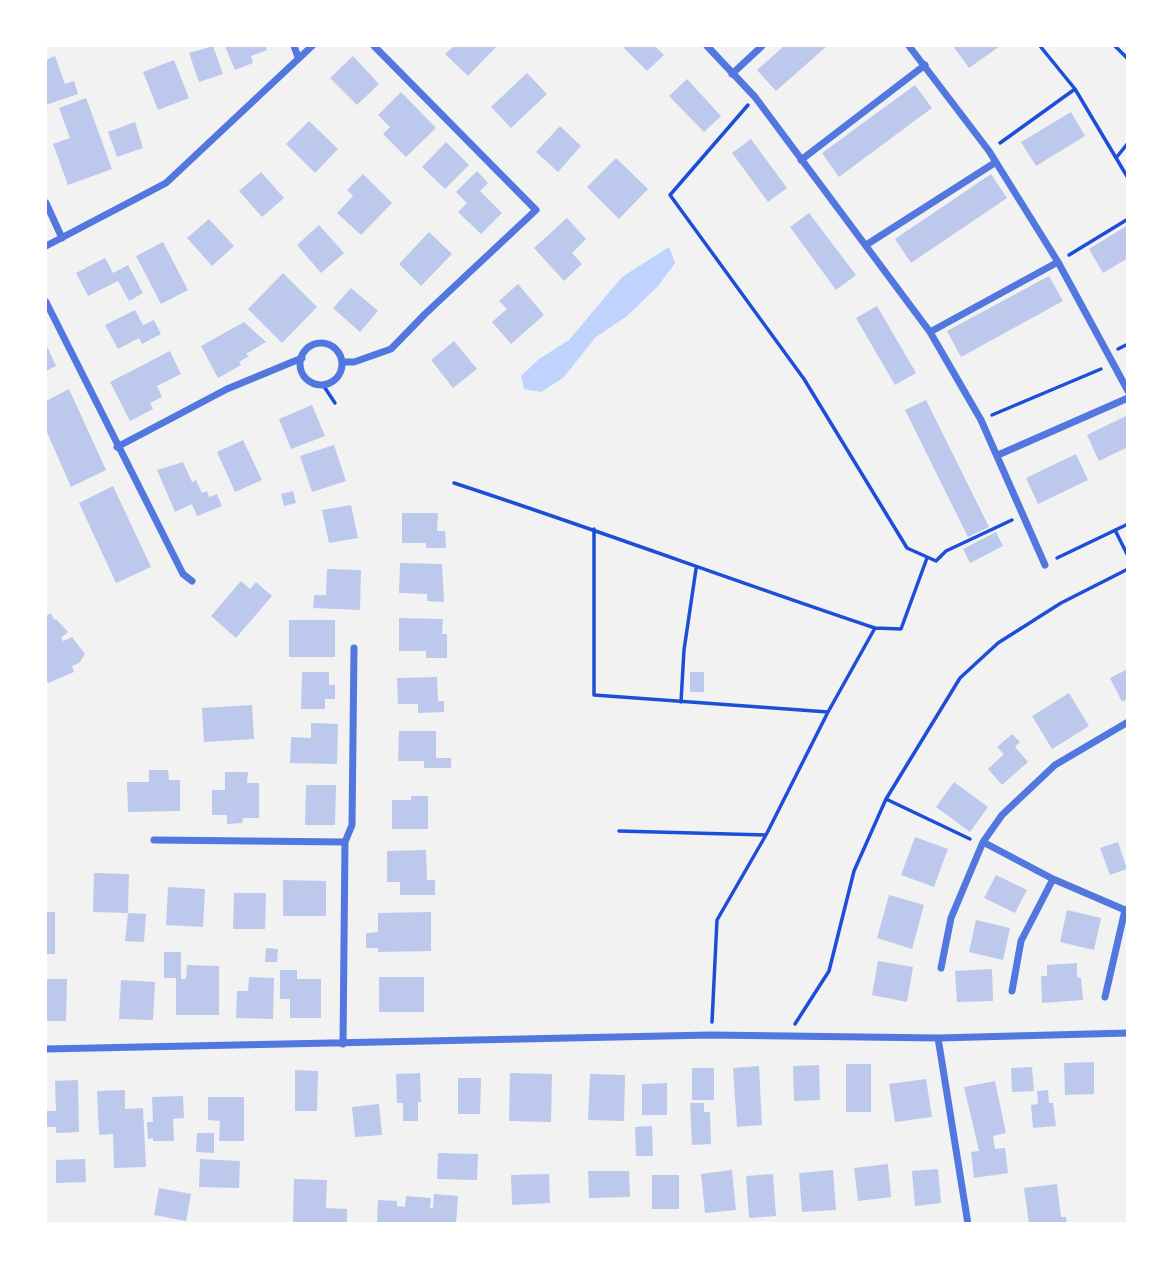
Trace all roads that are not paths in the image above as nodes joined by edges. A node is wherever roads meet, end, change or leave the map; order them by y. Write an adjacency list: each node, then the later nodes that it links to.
1 (294, 46): 7 (street)
2 (312, 46): 7 (street)
3 (374, 46): 20 (street)
4 (707, 46): 9 (street)
5 (762, 46): 9 (street)
6 (909, 46): 8 (street)
7 (298, 57): 13 (street)
8 (925, 65): 10 (street); 11 (street)
9 (732, 74): 10 (street)
10 (801, 160): 14 (street)
11 (996, 162): 14 (street); 16 (street)
12 (46, 202): 13 (street)
13 (62, 238): 15 (street)
14 (866, 245): 18 (street)
15 (46, 246)
16 (1058, 262): 18 (street); 21 (street)
17 (46, 302): 23 (street)
18 (930, 332): 24 (street)
19 (302, 358): 20 (street); 20 (street); 23 (street)
20 (342, 362)
21 (1128, 391)
22 (1128, 398): 24 (street)
23 (117, 447): 26 (street)
24 (998, 455): 25 (street)
25 (1045, 565)
26 (192, 580)
27 (354, 648): 30 (street)
28 (1128, 722): 31 (street)
29 (154, 840): 30 (street)
30 (345, 842): 39 (street)
31 (982, 842): 32 (street); 34 (street)
32 (1053, 879): 33 (street); 35 (street)
33 (1126, 909): 36 (street)
34 (941, 968)
35 (1012, 991)
36 (1105, 997)
37 (1128, 1033): 38 (street)
38 (938, 1038): 39 (street); 41 (street)
39 (343, 1044): 40 (street)
40 (46, 1049)
41 (968, 1223)

